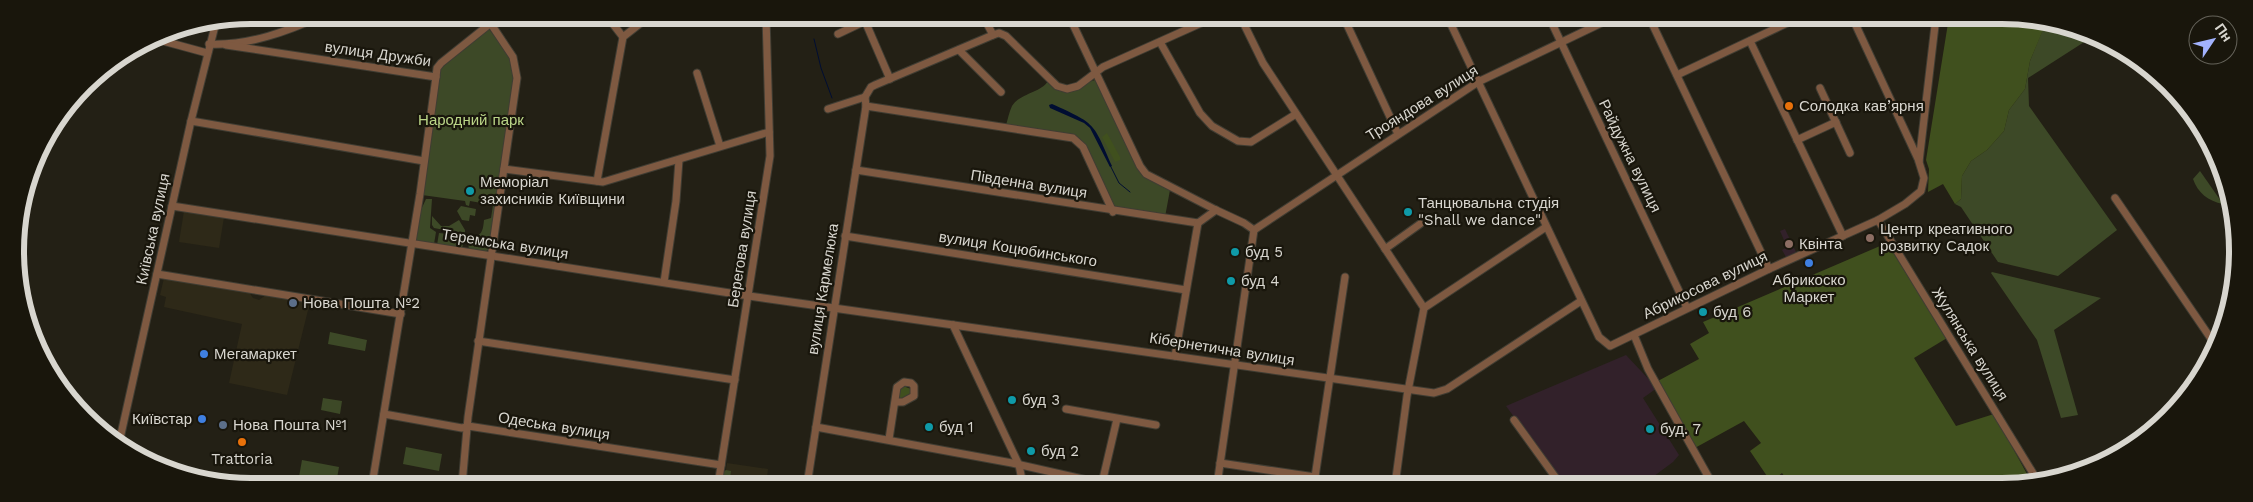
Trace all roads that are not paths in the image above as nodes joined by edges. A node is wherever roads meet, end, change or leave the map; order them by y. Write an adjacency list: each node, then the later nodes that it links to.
1 (301, 24): 29 (street)
2 (491, 24): 35 (street, вулиця Дружби); 54 (street)
3 (613, 24): 23 (street)
4 (639, 24): 23 (street)
5 (766, 24): 46 (street, Берегова вулиця)
6 (859, 24): 21 (street)
7 (866, 24): 36 (street)
8 (988, 24): 22 (street)
9 (1073, 24): 33 (street)
10 (1199, 24): 26 (street)
11 (1244, 24): 43 (street)
12 (1347, 24): 47 (street)
13 (1451, 24): 37 (street)
14 (1553, 24): 27 (street, Райдужна вулиця)
15 (1599, 24): 27 (street, Трояндова вулиця)
16 (1652, 24): 34 (street)
17 (1785, 24): 25 (street)
18 (1855, 24): 53 (street)
19 (1935, 24): 53 (street, Абрикосова вулиця)
20 (214, 27): 28 (street, Київська вулиця)
21 (838, 34)
22 (994, 35): 30 (street); 33 (street)
23 (622, 36): 57 (street)
24 (163, 41): 31 (street)
25 (1750, 41): 34 (street); 48 (street)
26 (1160, 42): 33 (street); 43 (street)
27 (1561, 42): 37 (street, Трояндова вулиця); 81 (street, Райдужна вулиця)
28 (209, 44): 29 (street); 31 (street, Київська вулиця)
29 (226, 45): 35 (street, вулиця Дружби)
30 (959, 50): 36 (street); 39 (street)
31 (207, 53): 44 (street, Київська вулиця)
32 (697, 73): 49 (street)
33 (1096, 74): 60 (street)
34 (1677, 75): 72 (street)
35 (436, 76): 52 (street)
36 (890, 79): 40 (street)
37 (1478, 82): 47 (street, Трояндова вулиця); 65 (street)
38 (1820, 88): 45 (street)
39 (1001, 92)
40 (865, 97): 41 (street, вулиця Кармелюка); 42 (street)
41 (866, 106): 55 (street, вулиця Кармелюка); 61 (street)
42 (828, 109)
43 (1296, 114): 56 (street)
44 (191, 121): 52 (street); 59 (street, Київська вулиця)
45 (1836, 122): 48 (street); 50 (street)
46 (769, 132): 49 (street); 77 (street, Берегова вулиця)
47 (1398, 134): 56 (street, Трояндова вулиця)
48 (1797, 140): 68 (street)
49 (720, 146): 51 (street)
50 (1850, 153)
51 (679, 160): 57 (street); 75 (street)
52 (424, 161): 69 (street)
53 (1919, 162): 62 (street, Абрикосова вулиця)
54 (504, 169): 57 (street); 71 (street)
55 (856, 170): 61 (street, Південна вулиця); 67 (street, вулиця Кармелюка)
56 (1335, 174): 66 (street, Трояндова вулиця); 70 (street)
57 (597, 181)
58 (2115, 198): 85 (street)
59 (172, 206): 69 (street, Теремська вулиця); 73 (street, Київська вулиця)
60 (1216, 210): 63 (street); 66 (street)
61 (1113, 212): 63 (street, Південна вулиця)
62 (1878, 220): 68 (street, Абрикосова вулиця); 105 (street, Жулянська вулиця)
63 (1198, 223): 76 (street)
64 (1420, 224): 70 (street)
65 (1546, 228): 78 (street); 80 (street)
66 (1254, 230): 88 (street)
67 (845, 236): 76 (street, вулиця Коцюбинського); 79 (street, вулиця Кармелюка)
68 (1843, 236): 72 (street, Абрикосова вулиця)
69 (412, 243): 71 (street, Теремська вулиця); 82 (street)
70 (1385, 248): 80 (street)
71 (490, 255): 75 (street, Теремська вулиця); 86 (street)
72 (1769, 269): 81 (street, Абрикосова вулиця)
73 (157, 274): 82 (street); 100 (street, Київська вулиця)
74 (1344, 277): 89 (street)
75 (664, 282): 77 (street, Теремська вулиця)
76 (1186, 290): 87 (street)
77 (749, 296): 79 (street, Теремська вулиця); 90 (street, Берегова вулиця)
78 (1581, 301): 84 (street, Абрикосова вулиця); 91 (street, Кібернетична вулиця)
79 (834, 308): 83 (street, Кібернетична вулиця); 99 (street, вулиця Кармелюка)
80 (1424, 308): 91 (street)
81 (1687, 308): 84 (street, Абрикосова вулиця)
82 (401, 314): 94 (street)
83 (953, 325): 87 (street, Кібернетична вулиця); 104 (street)
84 (1634, 335): 117 (street)
85 (2211, 339)
86 (478, 341): 90 (street); 98 (street)
87 (1175, 356): 88 (street, Кібернетична вулиця)
88 (1234, 366): 89 (street, Кібернетична вулиця); 102 (street)
89 (1330, 379): 91 (street, Кібернетична вулиця); 106 (street)
90 (735, 380): 103 (street, Берегова вулиця)
91 (1408, 390): 115 (street)
92 (895, 402): 101 (street)
93 (1066, 409): 95 (street)
94 (384, 414): 98 (street, Одеська вулиця); 107 (street)
95 (1117, 419): 97 (street); 113 (street)
96 (1514, 420): 116 (street)
97 (1156, 425)
98 (468, 426): 103 (street, Одеська вулиця); 108 (street)
99 (816, 427): 101 (street); 110 (street, вулиця Кармелюка)
100 (121, 437)
101 (889, 439): 104 (street)
102 (1220, 463): 106 (street); 114 (street)
103 (721, 465): 109 (street, Берегова вулиця)
104 (1019, 465): 111 (street); 112 (street)
105 (2034, 476)
106 (1315, 477)
107 (373, 478)
108 (463, 478)
109 (719, 478)
110 (808, 478)
111 (1022, 478)
112 (1079, 478)
113 (1107, 478)
114 (1218, 478)
115 (1396, 478)
116 (1556, 478)
117 (1710, 478)

